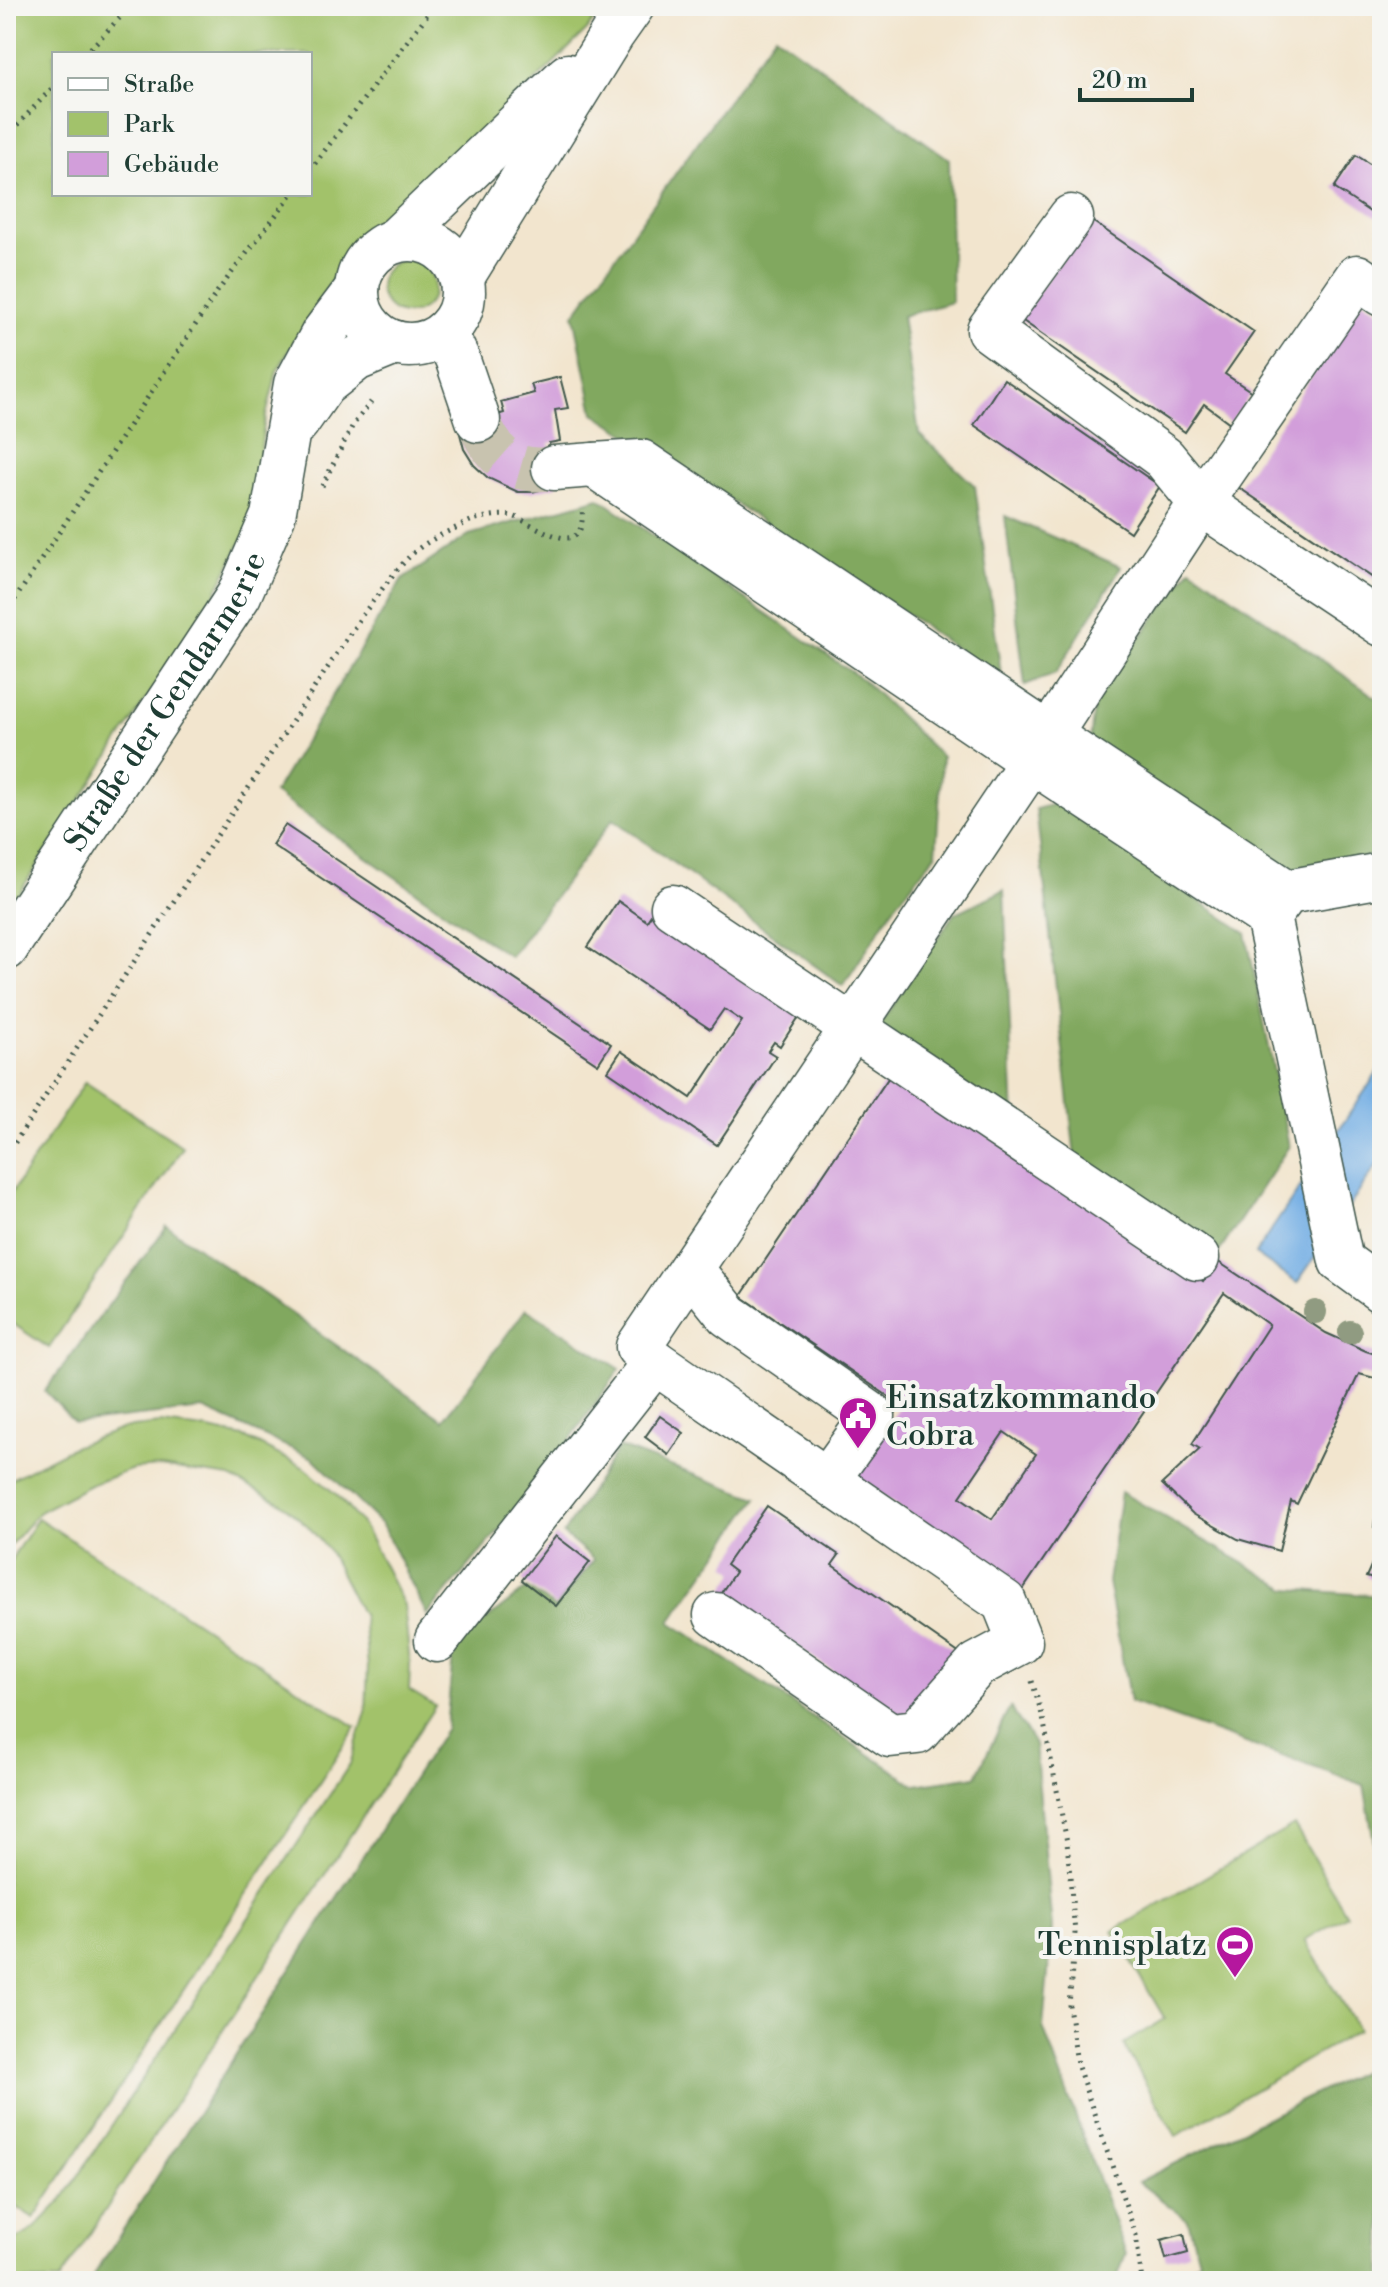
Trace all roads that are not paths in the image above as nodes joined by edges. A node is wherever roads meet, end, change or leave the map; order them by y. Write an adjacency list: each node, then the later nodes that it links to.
1 (623, 20): 3 (street); 4 (street)
2 (1071, 217): 12 (street)
3 (396, 240): 4 (street); 5 (street)
4 (462, 277): 7 (street)
5 (357, 289): 8 (street); 10 (street, Straße der Gendarmerie)
6 (1382, 294): 12 (street)
7 (445, 333): 8 (street); 9 (street)
8 (395, 343): 10 (street, Straße der Gendarmerie)
9 (478, 420)
10 (287, 437): 18 (street, Straße der Gendarmerie)
11 (575, 467): 14 (street)
12 (1201, 503): 13 (street); 14 (street)
13 (1382, 624)
14 (1040, 748): 16 (street); 19 (street)
15 (1382, 875): 16 (street)
16 (1278, 905): 22 (street)
17 (673, 907): 19 (street)
18 (6, 948)
19 (853, 1028): 20 (street); 21 (street)
20 (1197, 1258)
21 (691, 1269): 23 (street); 24 (street)
22 (1382, 1291)
23 (655, 1362): 24 (street); 26 (street)
24 (827, 1480): 25 (street)
25 (716, 1615)
26 (437, 1640)

